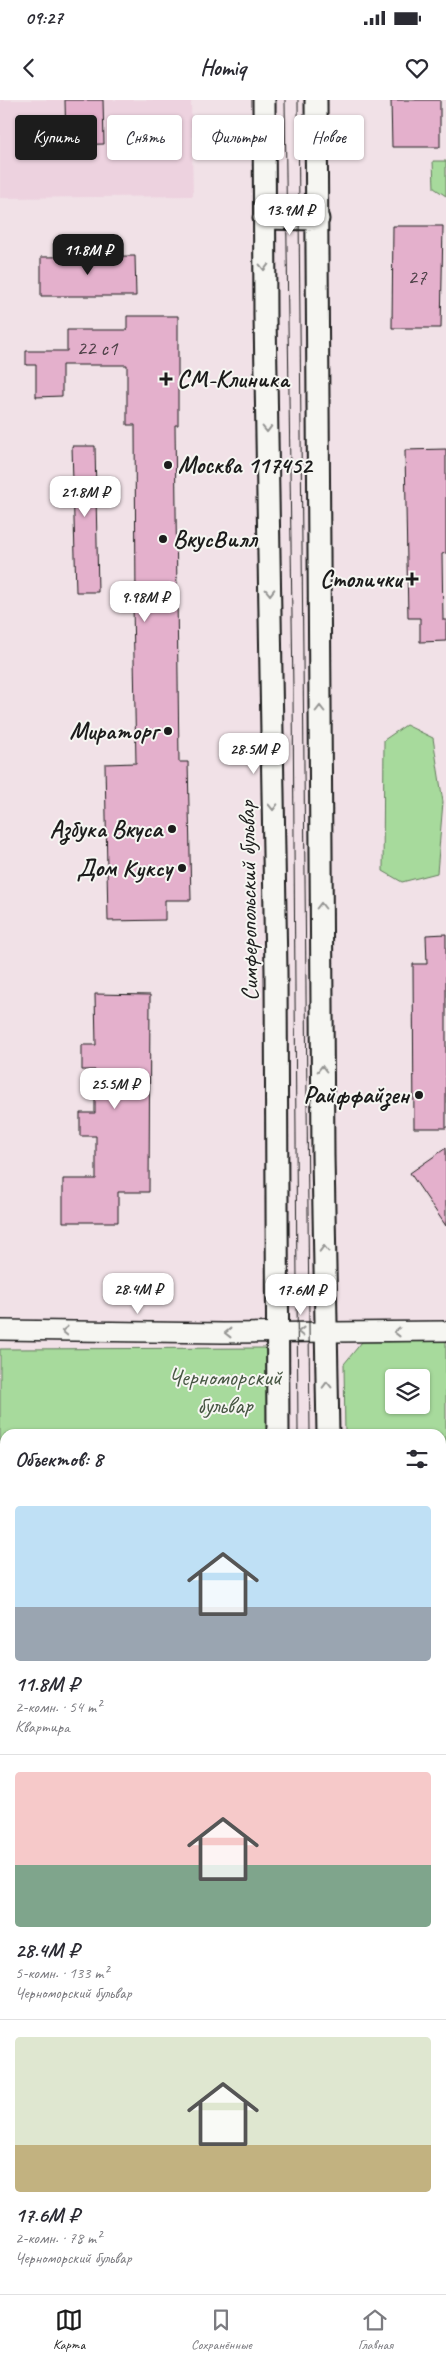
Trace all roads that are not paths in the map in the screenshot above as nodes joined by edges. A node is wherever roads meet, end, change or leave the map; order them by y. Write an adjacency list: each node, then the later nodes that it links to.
1 (264, 100): 3 (main road, Симферопольский бульвар)
2 (316, 100): 4 (main road)
3 (264, 218): 4 (main road); 7 (main road, Симферопольский бульвар, one-way to 7)
4 (318, 219): 8 (main road, one-way to 4)
5 (0, 1330): 7 (street, one-way to 5)
6 (446, 1331): 8 (street, one-way to 8)
7 (277, 1332): 8 (street, one-way to 7); 9 (main road, Симферопольский бульвар)
8 (326, 1332): 10 (main road, one-way to 8)
9 (278, 1429)
10 (328, 1429)

